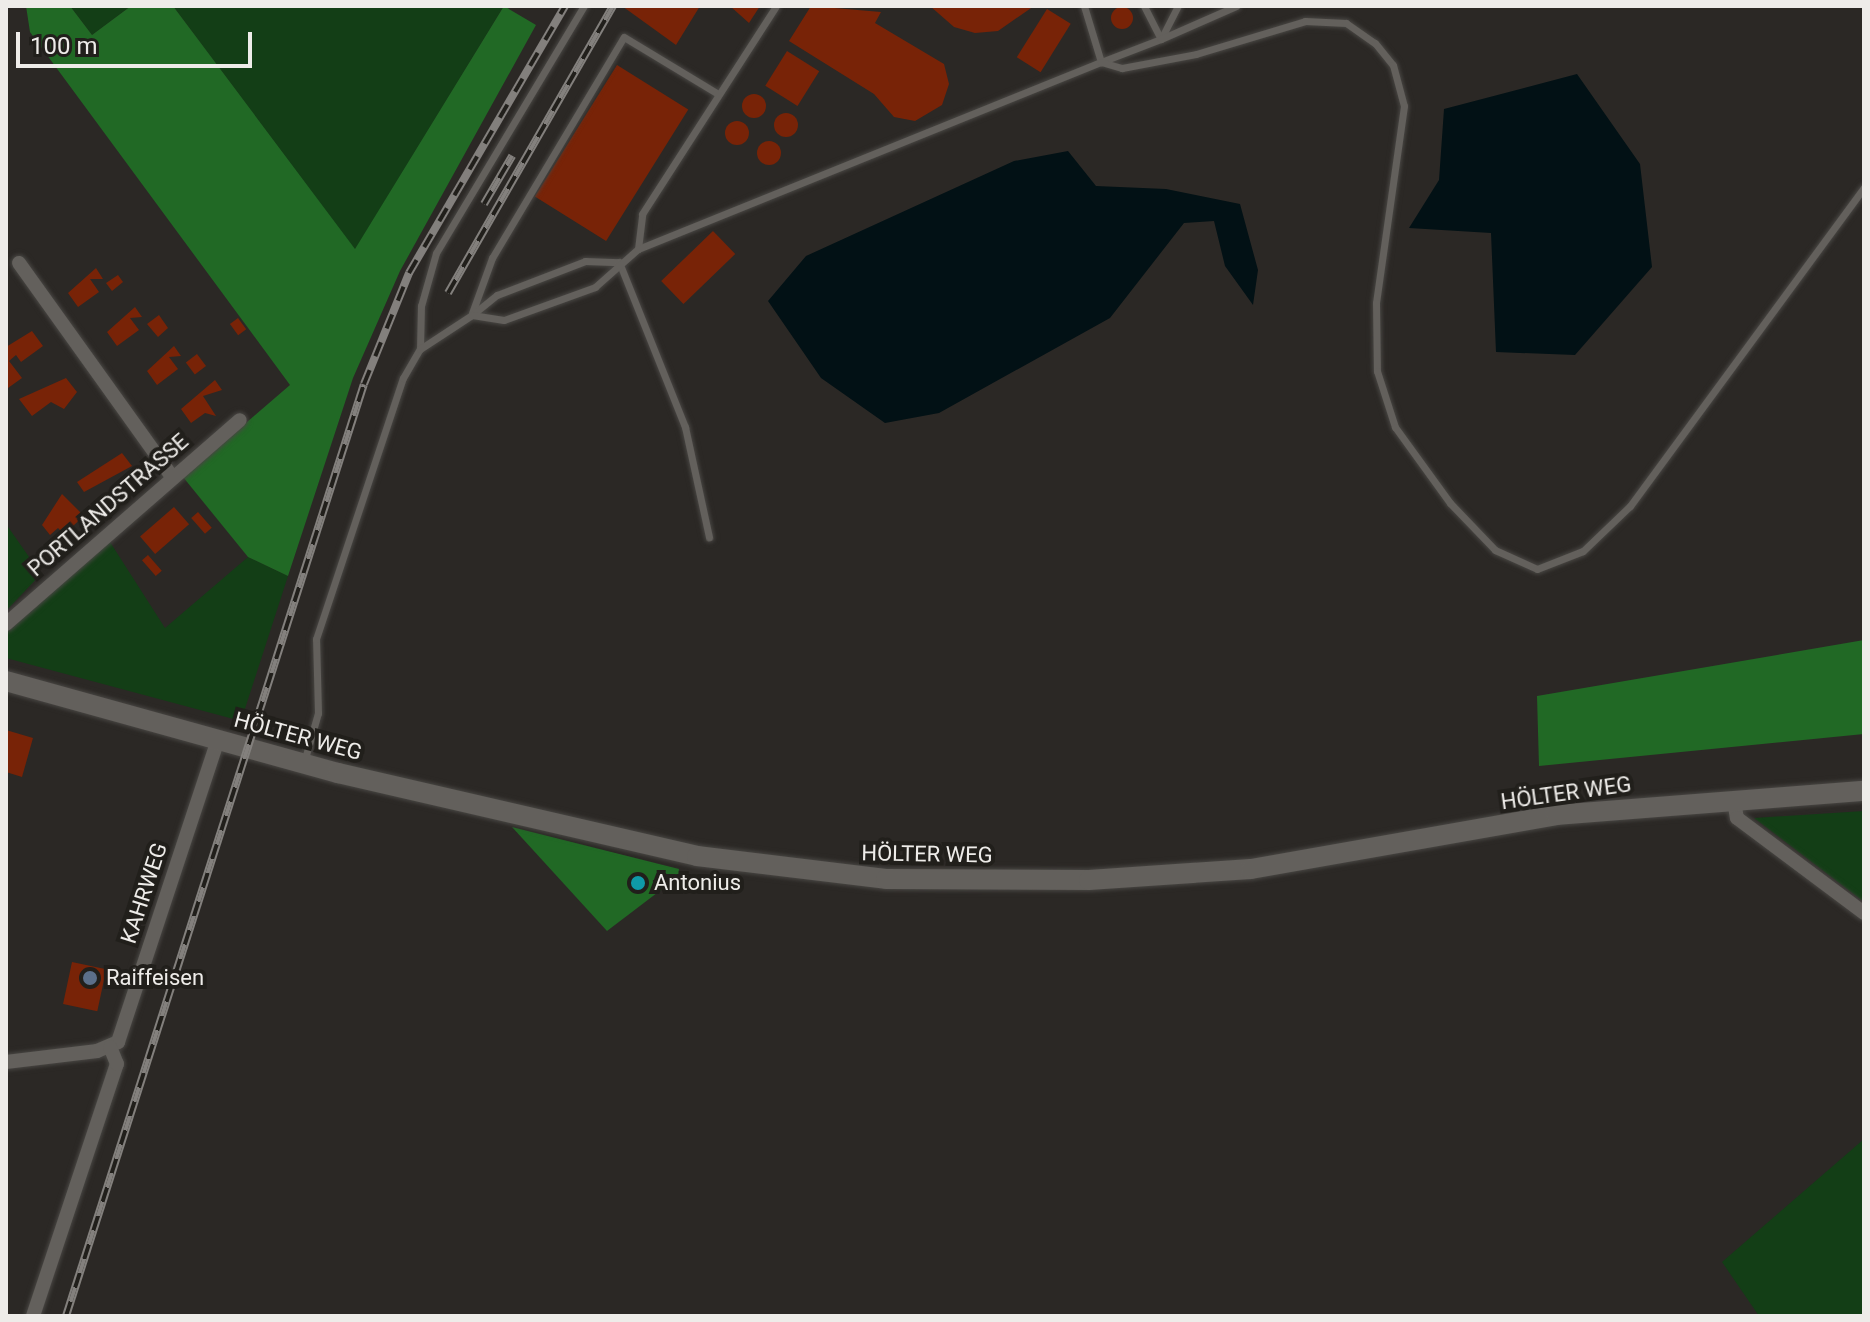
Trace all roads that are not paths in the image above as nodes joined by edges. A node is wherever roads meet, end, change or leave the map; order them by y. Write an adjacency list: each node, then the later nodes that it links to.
1 (584, 6): 15 (lane)
2 (776, 6): 9 (lane)
3 (1084, 6): 8 (lane)
4 (1144, 6): 7 (lane)
5 (1178, 6): 7 (lane)
6 (1236, 6): 7 (lane)
7 (1161, 39): 8 (lane)
8 (1101, 62): 10 (lane); 11 (lane)
9 (718, 94): 11 (lane); 14 (lane)
10 (1864, 188)
11 (638, 249): 12 (lane)
12 (619, 262): 14 (lane); 14 (lane); 18 (lane)
13 (19, 263): 17 (street)
14 (472, 315): 15 (lane)
15 (420, 349): 22 (lane)
16 (240, 420): 17 (street, PORTLANDSTRASSE)
17 (172, 477): 19 (street, PORTLANDSTRASSE)
18 (709, 537)
19 (6, 624)
20 (6, 681): 21 (main road, HÖLTER WEG)
21 (218, 739): 22 (main road, HÖLTER WEG); 26 (street, KAHRWEG)
22 (303, 764): 24 (main road, HÖLTER WEG)
23 (1864, 791): 24 (main road, HÖLTER WEG)
24 (1734, 800): 25 (street)
25 (1864, 913)
26 (110, 1047): 27 (street); 28 (street)
27 (6, 1062)
28 (33, 1316)

